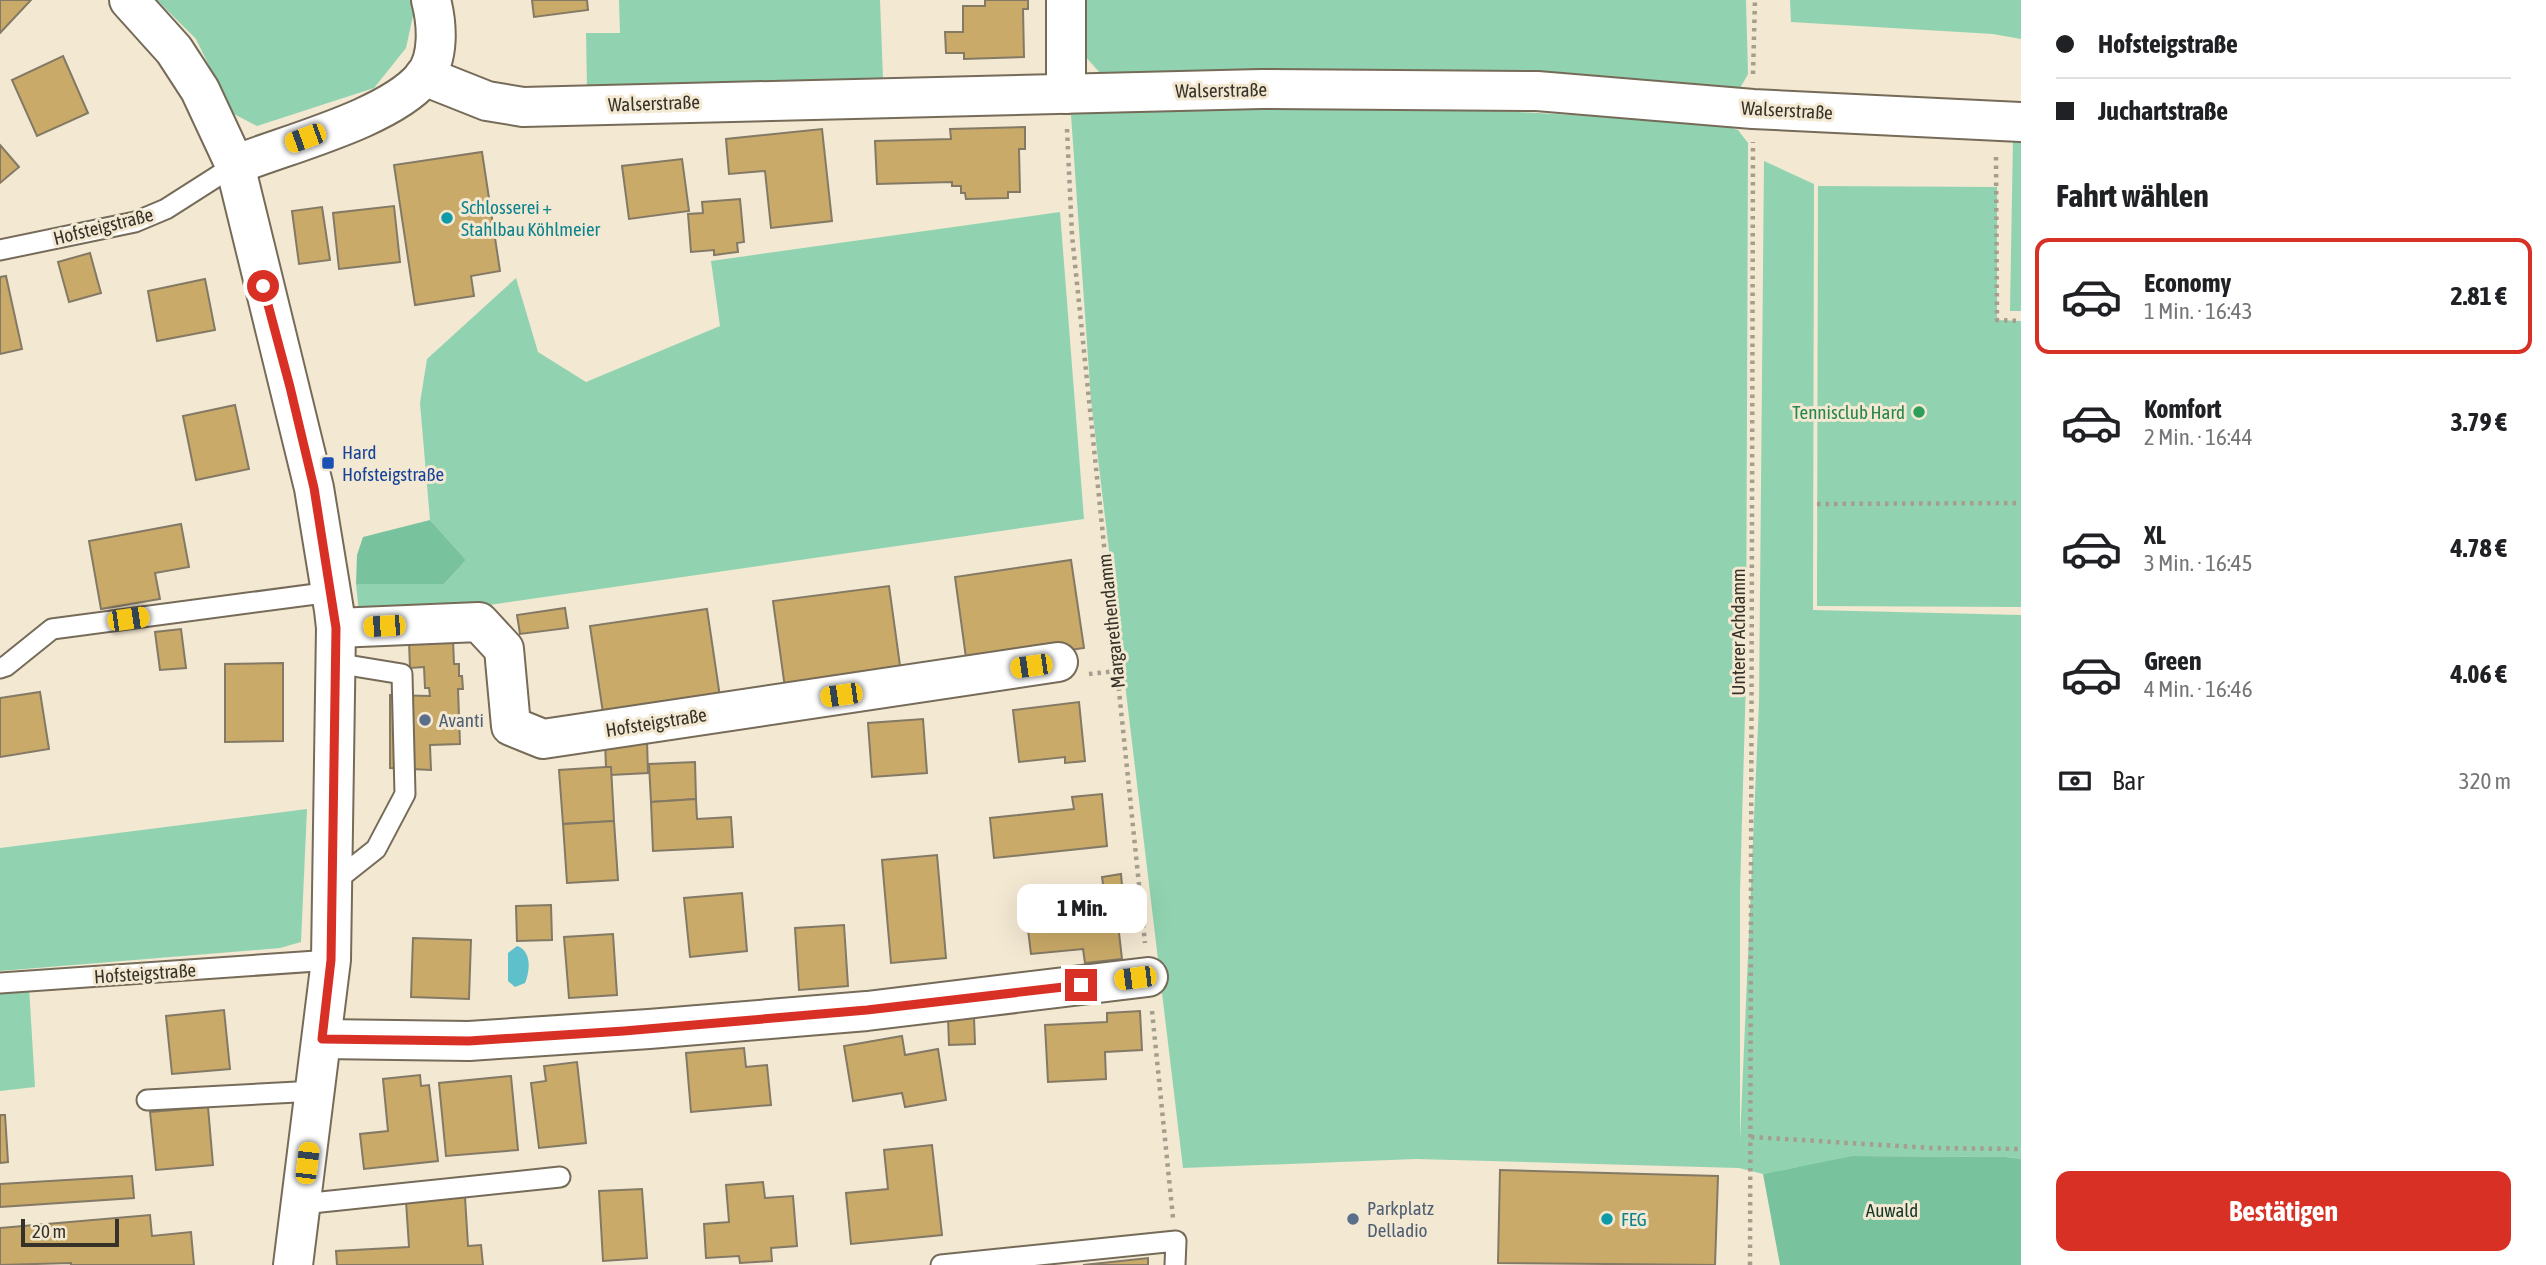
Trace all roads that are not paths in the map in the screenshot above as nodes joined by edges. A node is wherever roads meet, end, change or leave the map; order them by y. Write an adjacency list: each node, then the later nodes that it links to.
1 (130, 0): 7 (street)
2 (431, 0): 4 (street)
3 (1066, 0): 5 (street)
4 (424, 76): 5 (street, Walserstraße); 7 (street)
5 (1066, 94): 6 (street, Walserstraße)
6 (2008, 121)
7 (235, 165): 8 (lane, Hofsteigstraße); 9 (street)
8 (0, 250)
9 (334, 628): 10 (street, Hofsteigstraße); 11 (lane, Hofsteigstraße); 12 (street); 12 (lane)
10 (1058, 662)
11 (0, 668)
12 (333, 883): 13 (street)
13 (331, 960): 15 (lane, Hofsteigstraße); 16 (street)
14 (1148, 977): 16 (street)
15 (0, 984)
16 (322, 1039): 17 (street)
17 (316, 1091): 18 (lane); 20 (street)
18 (147, 1100)
19 (560, 1177): 20 (lane)
20 (302, 1204): 21 (street)
21 (293, 1265)
22 (941, 1265): 23 (lane)
23 (1175, 1265)

